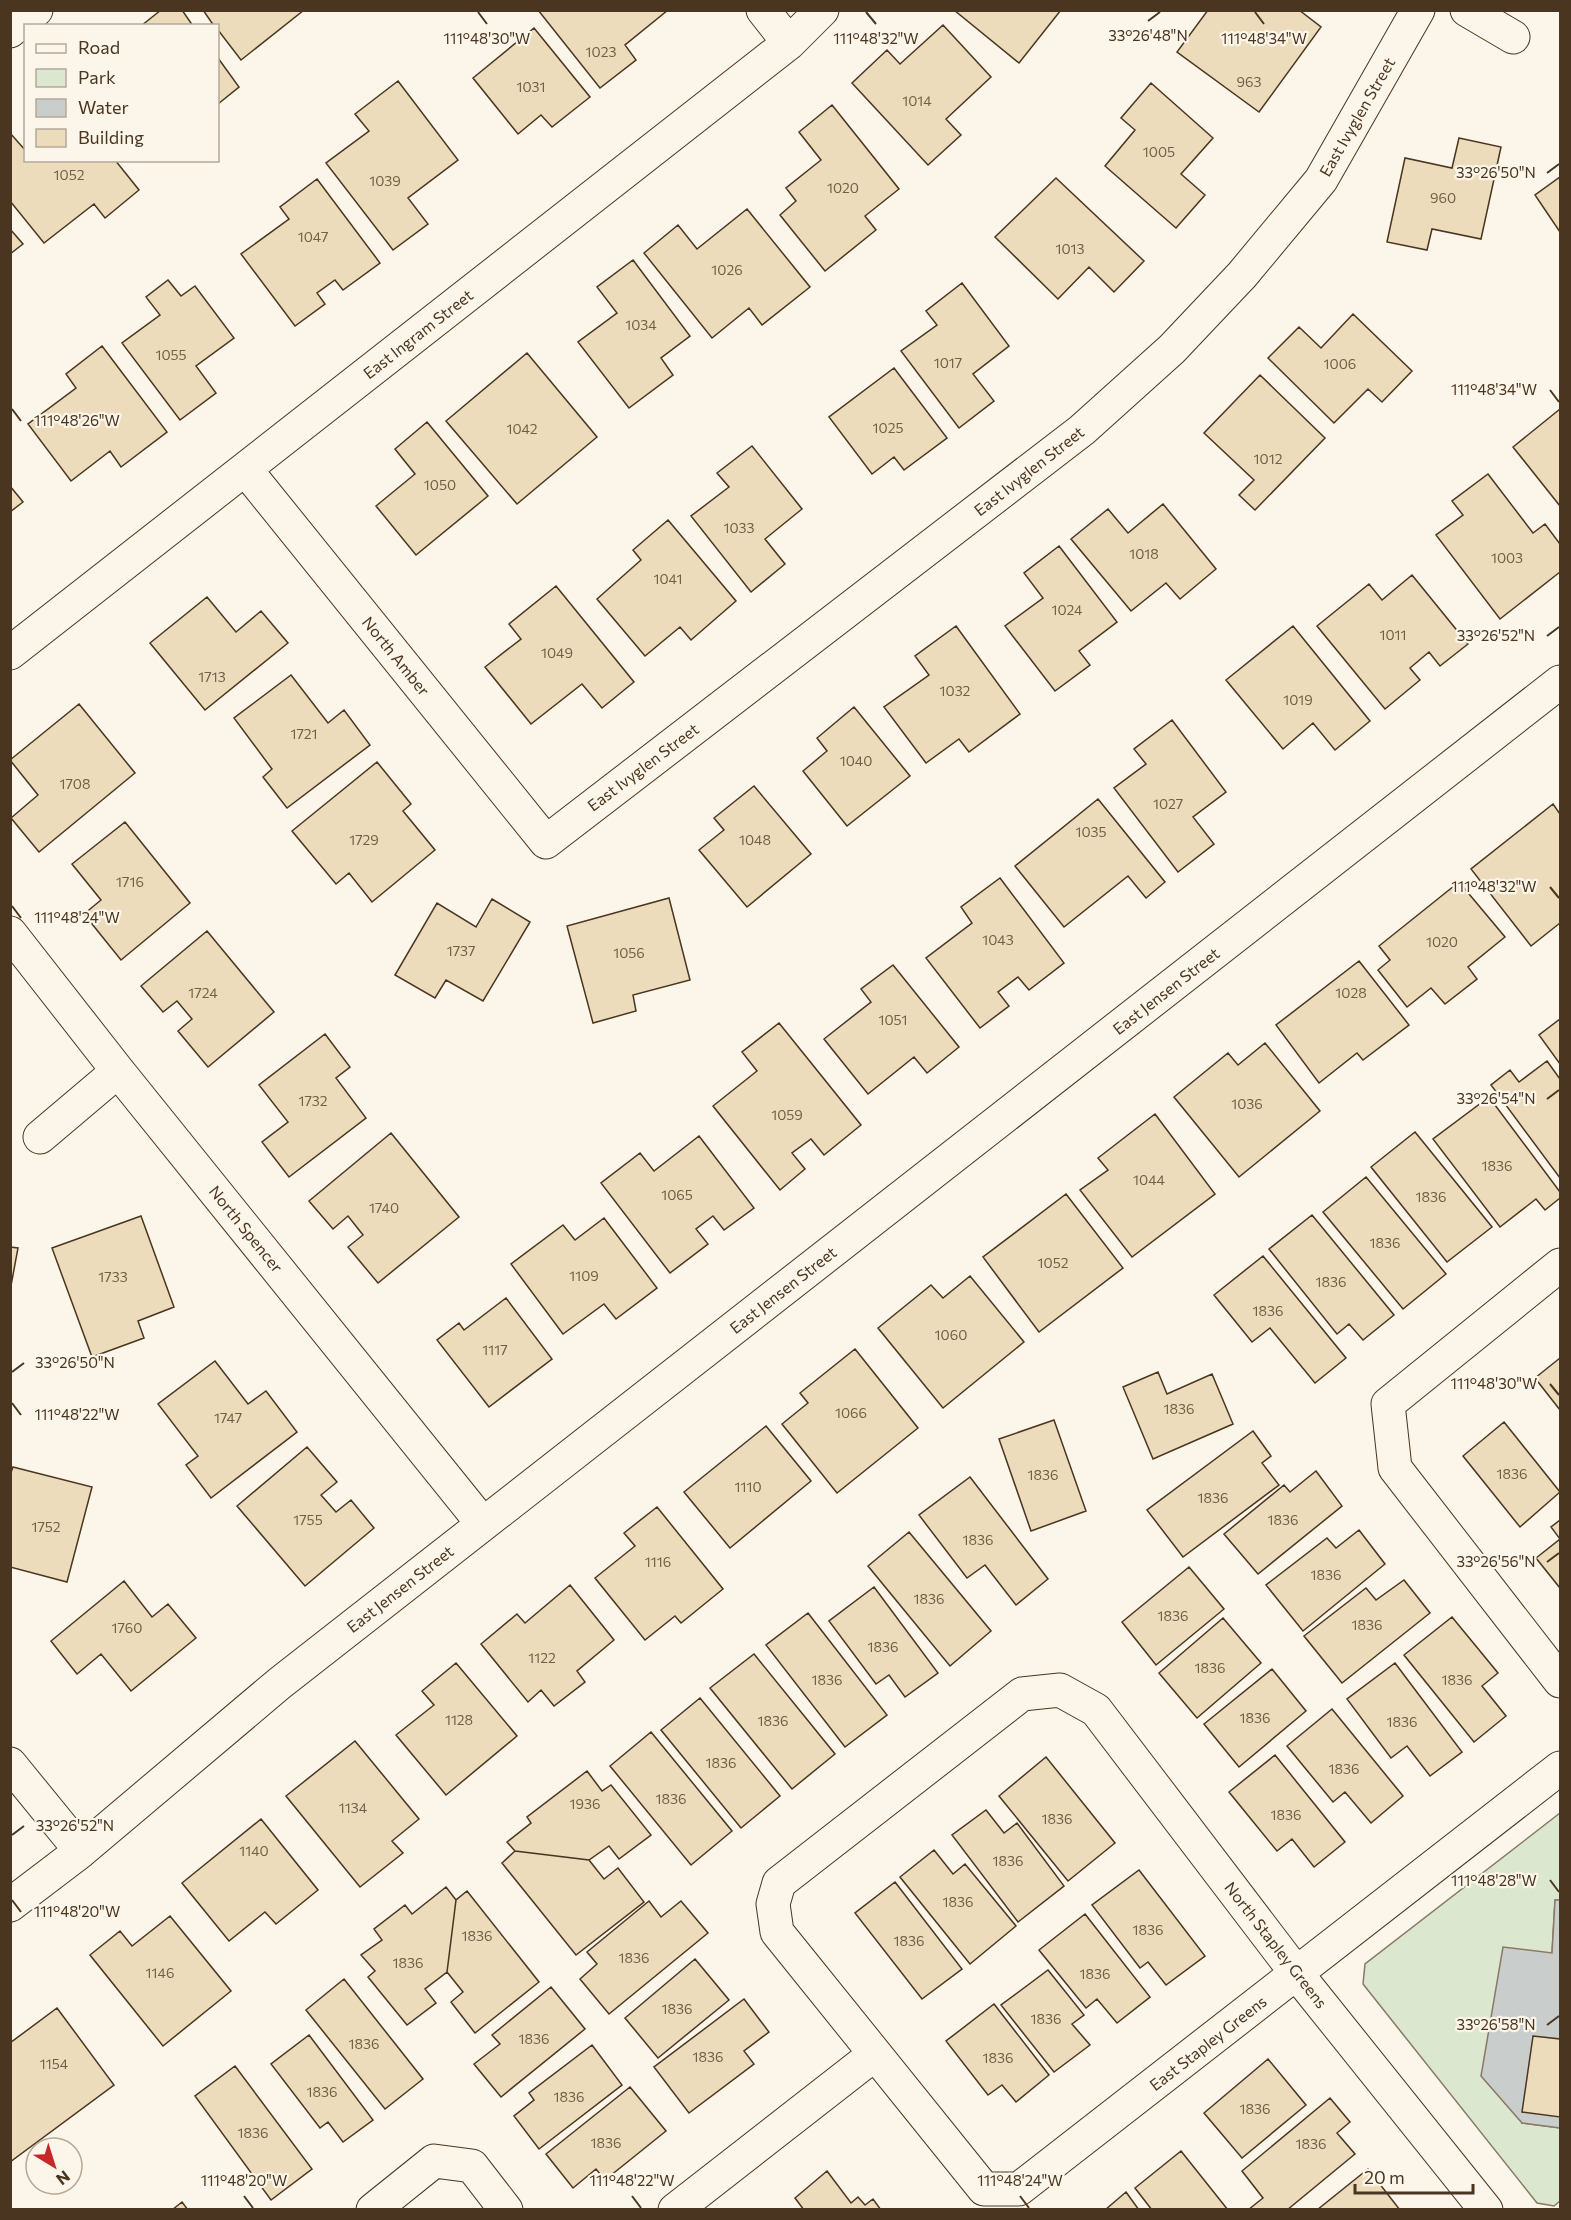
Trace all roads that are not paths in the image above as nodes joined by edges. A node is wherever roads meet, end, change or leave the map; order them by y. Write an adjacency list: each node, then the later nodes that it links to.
1 (36, 10): 6 (street)
2 (763, 10): 8 (street)
3 (822, 10): 8 (street, East Ingram Street)
4 (1418, 10): 12 (street, East Ivyglen Street)
5 (1467, 10): 7 (street)
6 (10, 31)
7 (1513, 37)
8 (789, 43): 9 (street, East Ingram Street)
9 (246, 470): 10 (street, East Ingram Street); 12 (street, North Amber)
10 (10, 653)
11 (1560, 682): 17 (street, East Jensen Street)
12 (546, 842)
13 (10, 933): 14 (street, North Spencer)
14 (118, 1071): 15 (street); 17 (street, North Spencer)
15 (40, 1137)
16 (1560, 1265): 18 (street)
17 (483, 1524): 22 (street, East Jensen Street)
18 (1560, 1682)
19 (1060, 1690): 24 (street, North Stapley Greens); 25 (street, East Stapley Greens)
20 (10, 1764): 22 (street)
21 (1560, 1768): 24 (street, East Stapley Greens)
22 (81, 1851): 23 (street, East Jensen Street)
23 (10, 1905)
24 (1297, 1974): 25 (street, East Stapley Greens); 29 (street, North Stapley Greens)
25 (875, 2054): 28 (street)
26 (373, 2210): 27 (street)
27 (506, 2210)
28 (675, 2210)
29 (1486, 2210)

